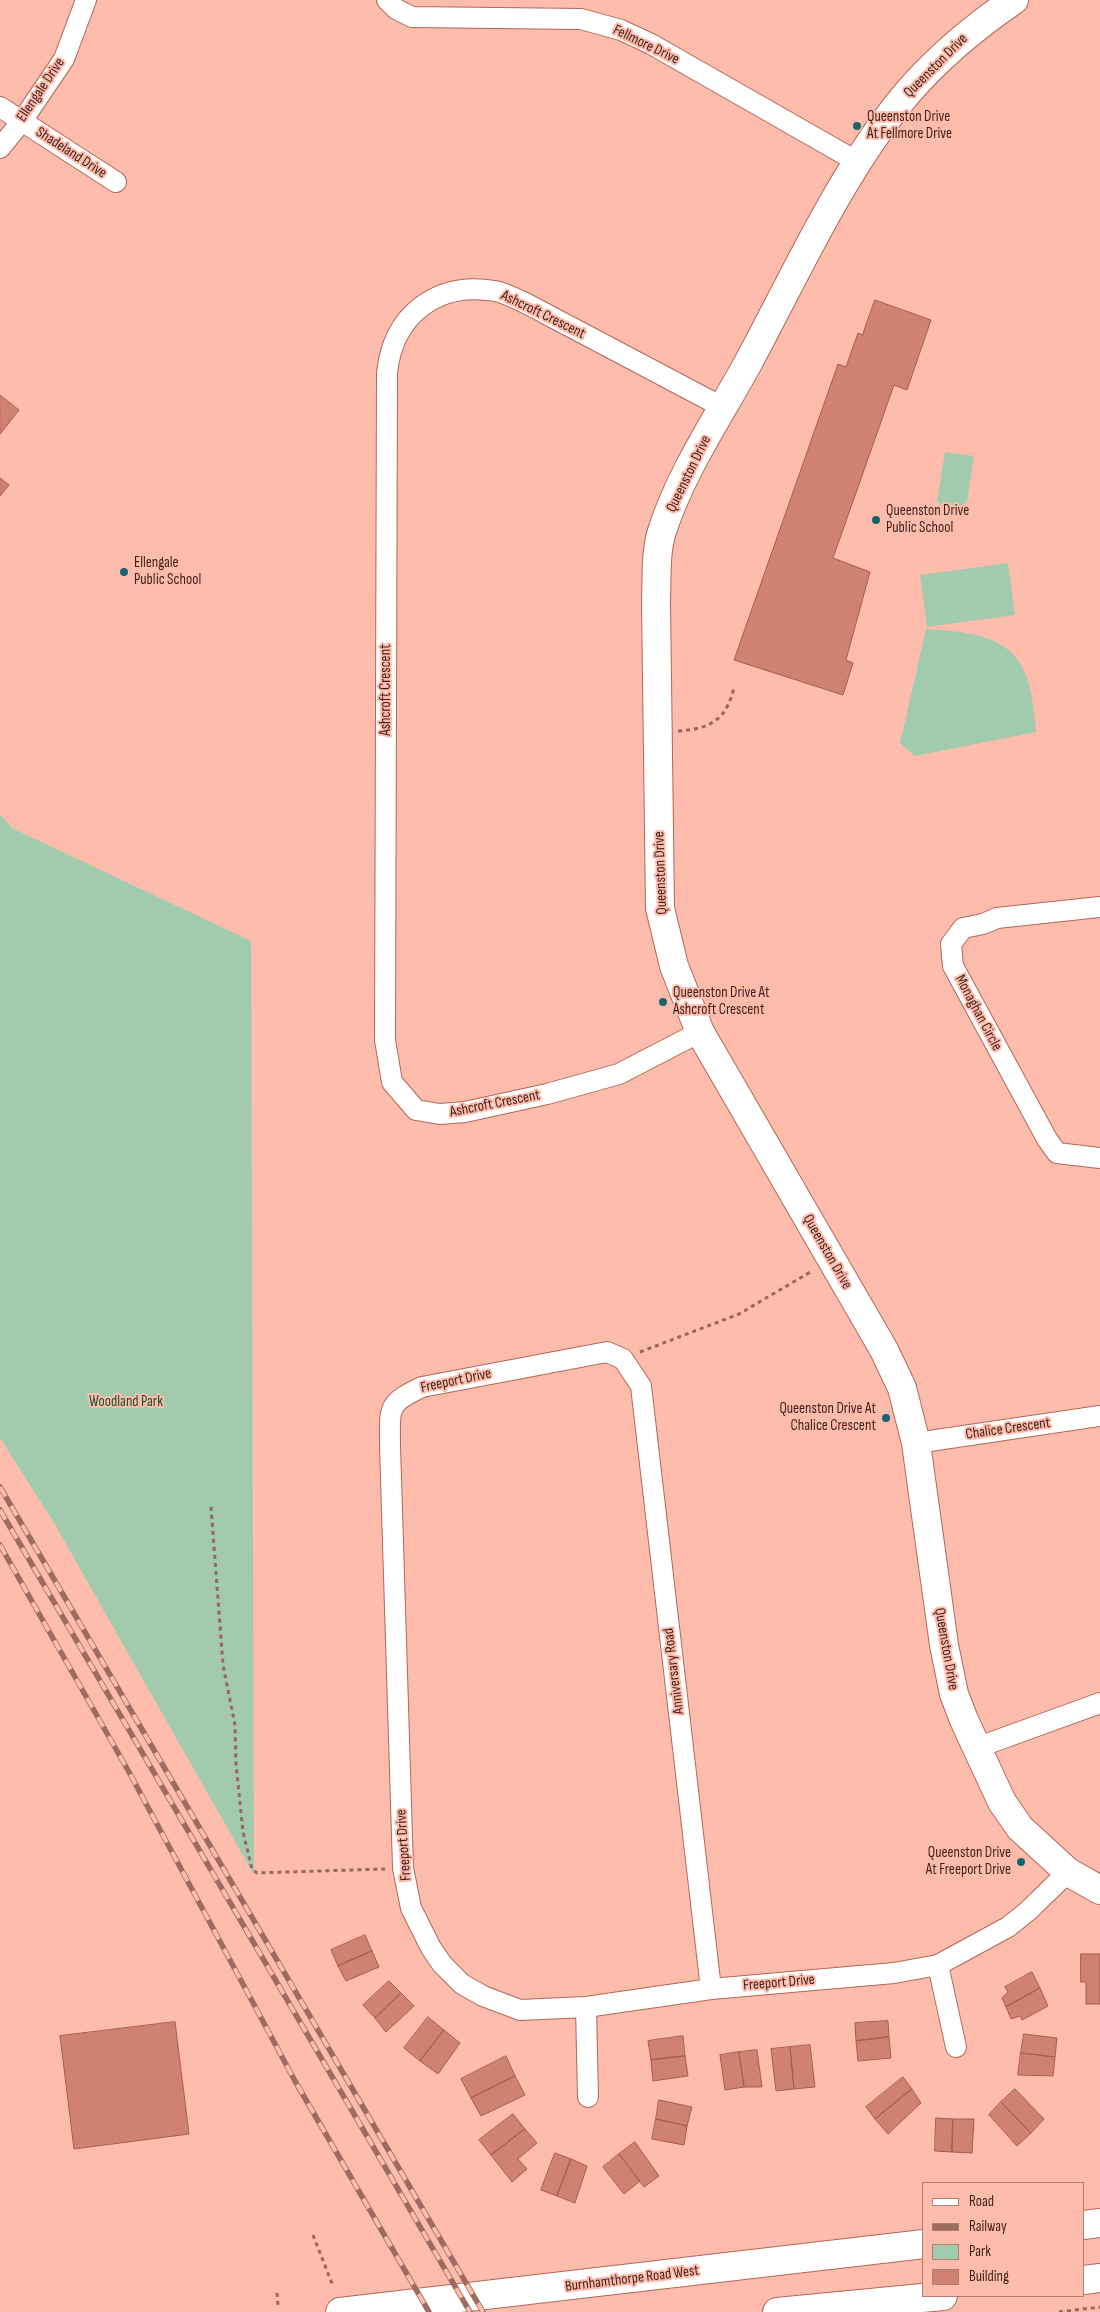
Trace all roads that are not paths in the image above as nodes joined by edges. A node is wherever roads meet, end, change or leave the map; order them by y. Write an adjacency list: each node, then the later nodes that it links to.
1 (86, 0): 5 (street, Ellengale Drive)
2 (387, 0): 7 (street, Fellmore Drive)
3 (1014, 0): 7 (street, Queenston Drive)
4 (0, 107): 5 (street, Shadeland Drive)
5 (22, 121): 6 (street, Ellengale Drive); 8 (street, Shadeland Drive)
6 (0, 148)
7 (856, 161): 9 (street, Queenston Drive)
8 (116, 182)
9 (724, 408): 11 (street, Queenston Drive); 11 (street, Ashcroft Crescent)
10 (1100, 907): 12 (street, Monaghan Circle)
11 (700, 1032): 15 (street, Queenston Drive)
12 (1100, 1158)
13 (623, 1359): 21 (street, Anniversary Road); 22 (street, Freeport Drive)
14 (1100, 1416): 15 (street, Chalice Crescent)
15 (916, 1443): 17 (street, Queenston Drive)
16 (1100, 1702): 17 (street)
17 (976, 1748): 18 (street, Queenston Drive)
18 (1068, 1872): 19 (street, Queenston Drive); 20 (street, Freeport Drive)
19 (1100, 1890)
20 (938, 1965): 21 (street, Freeport Drive); 23 (street)
21 (711, 1989): 22 (street, Freeport Drive)
22 (586, 2007): 24 (street)
23 (956, 2047)
24 (588, 2097)
25 (1100, 2223): 26 (street)
26 (1085, 2225)
27 (922, 2244): 31 (street, Burnhamthorpe Road West)
28 (1100, 2278): 29 (street)
29 (1085, 2280)
30 (933, 2297): 32 (street)
31 (340, 2312)
32 (777, 2312)

